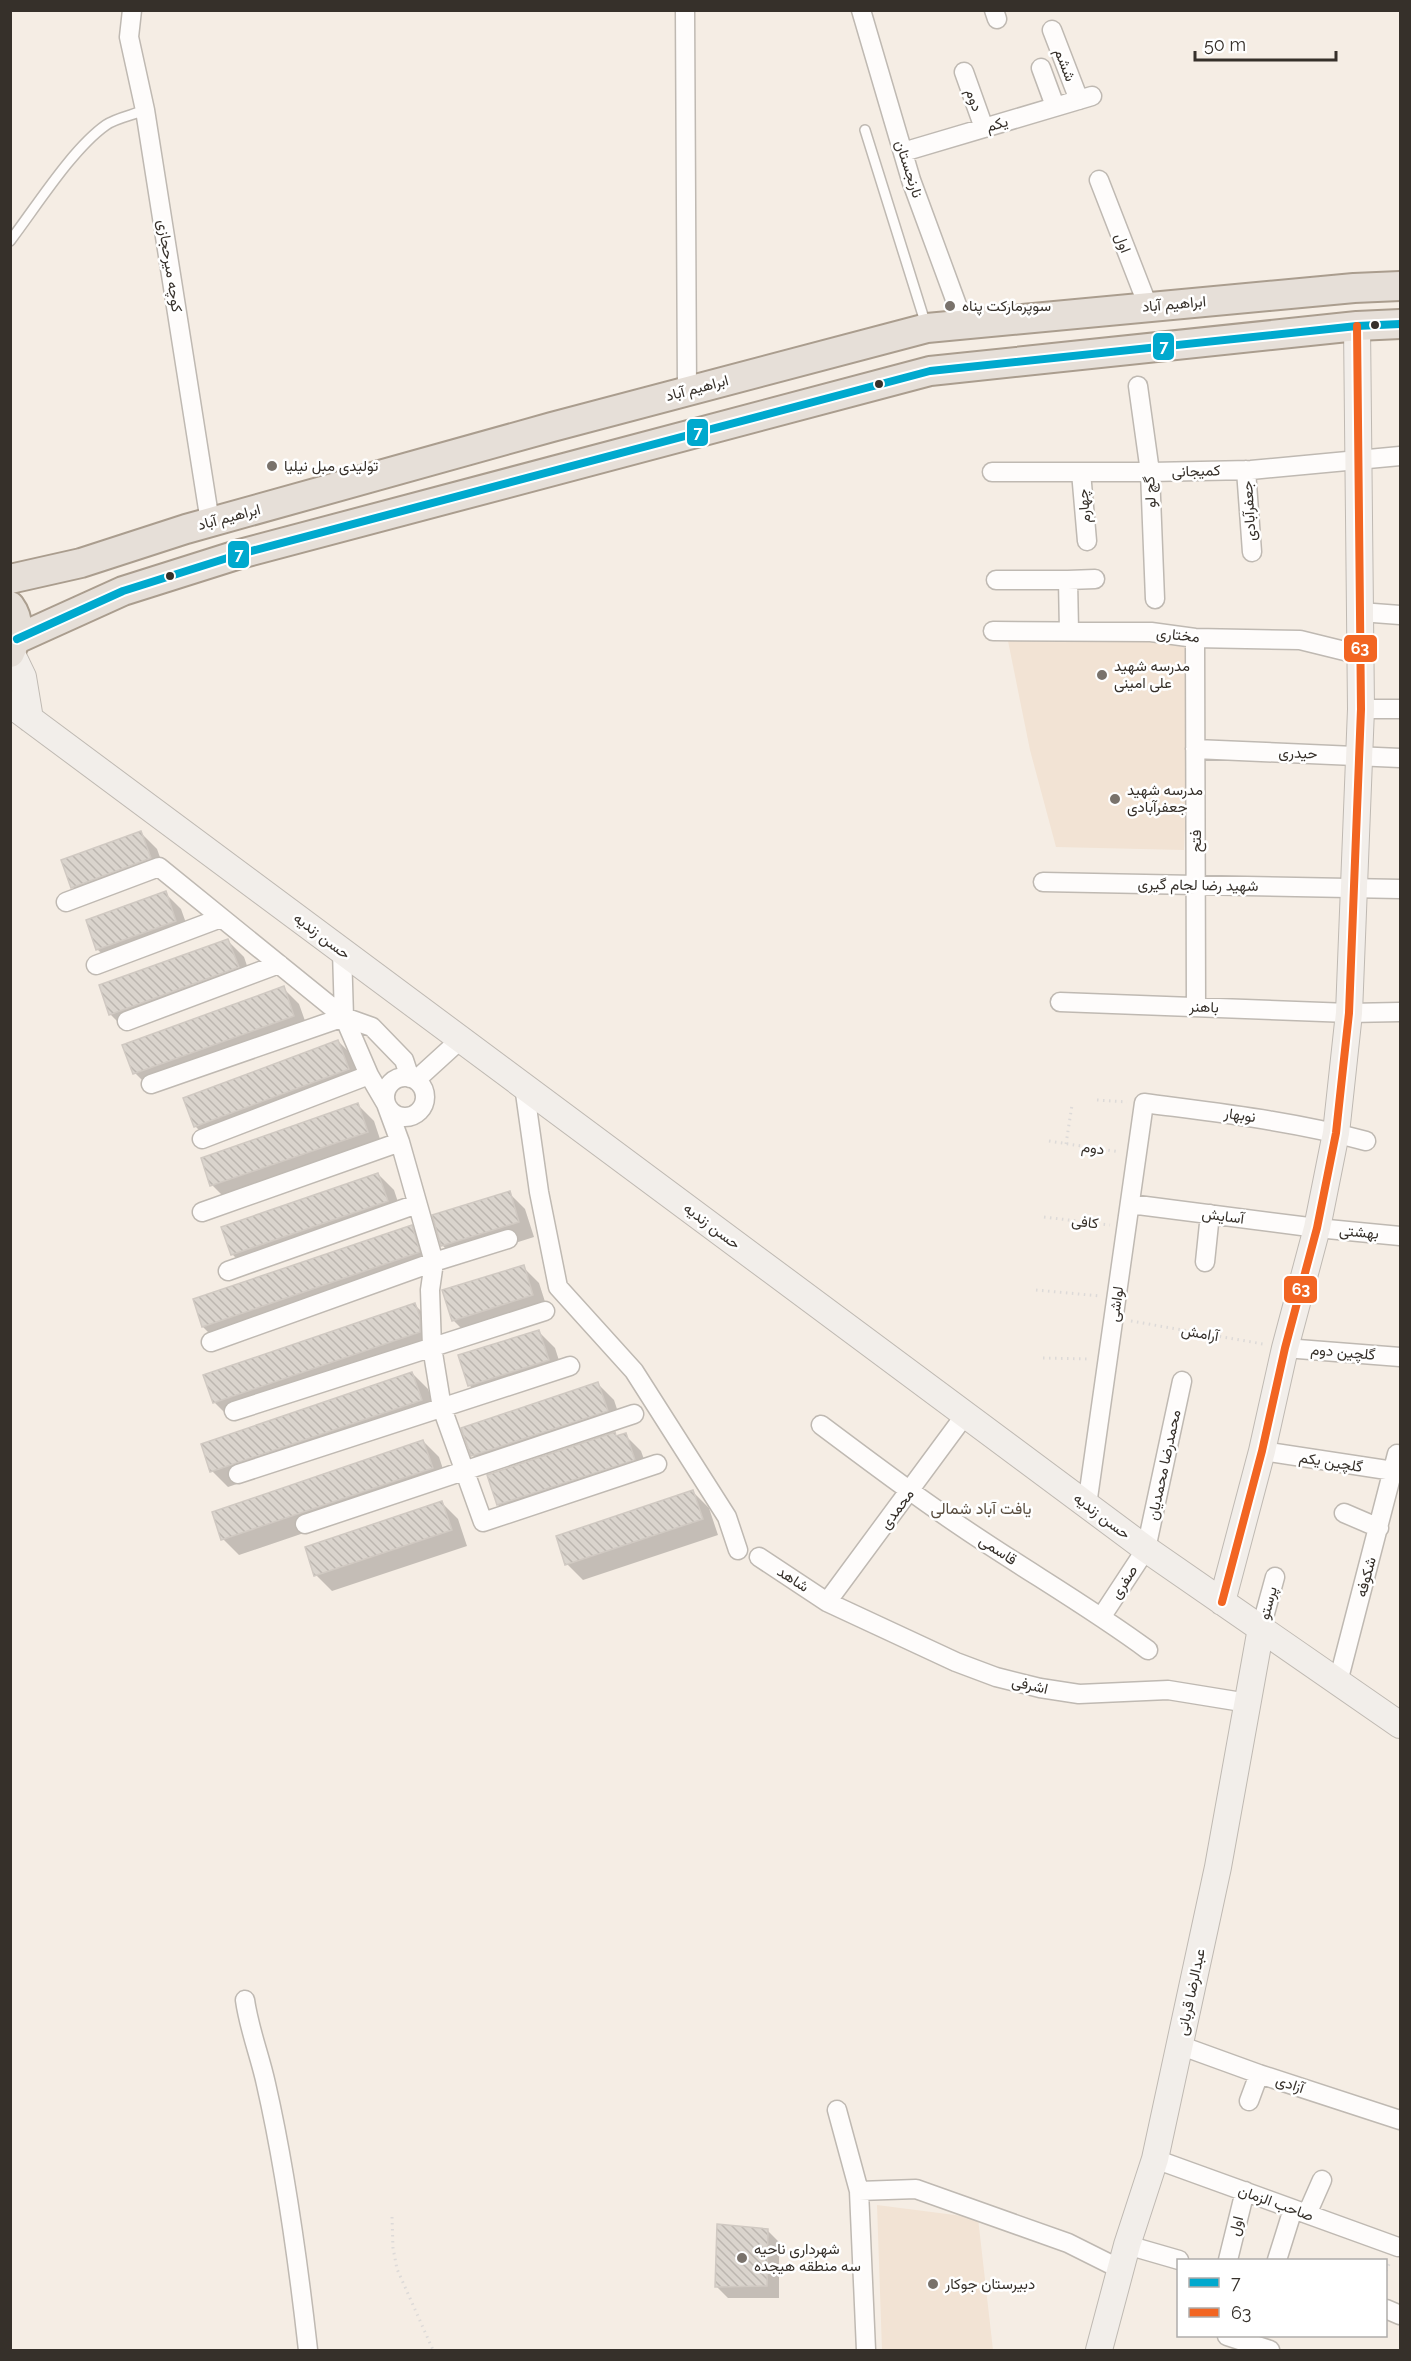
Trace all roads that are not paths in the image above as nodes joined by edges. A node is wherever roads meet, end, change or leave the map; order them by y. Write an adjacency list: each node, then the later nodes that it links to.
1 (132, 10): 9 (street, کوچه میرحجازی)
2 (685, 10): 22 (street)
3 (861, 10): 12 (street, نارنجستان)
4 (1052, 30): 7 (street, ششم)
5 (1041, 68): 8 (street)
6 (964, 72): 10 (street, دوم)
7 (1085, 98): 8 (street, یکم)
8 (1055, 106): 10 (street, یکم)
9 (145, 110): 14 (lane); 29 (street, کوچه میرحجازی)
10 (984, 128): 12 (street, یکم)
11 (865, 130): 20 (lane)
12 (903, 152): 17 (street, نارنجستان)
13 (1099, 180): 16 (street, اول)
14 (10, 241)
15 (1401, 286): 16 (main road, ابراهیم آباد)
16 (1148, 306): 17 (main road, ابراهیم آباد)
17 (964, 324): 20 (main road, ابراهیم آباد)
18 (1401, 324): 19 (main road)
19 (1357, 326): 24 (street); 43 (main road)
20 (927, 328): 22 (main road, ابراهیم آباد)
21 (1138, 386): 28 (street, گچ لو)
22 (687, 391): 29 (main road, ابراهیم آباد)
23 (1401, 456): 24 (street, کمیجانی)
24 (1359, 460): 25 (street, کمیجانی); 38 (street)
25 (1246, 470): 28 (street, کمیجانی); 31 (street, جعفرآبادی)
26 (992, 472): 27 (street, کمیجانی)
27 (1081, 472): 28 (street, کمیجانی); 30 (street, چهارم)
28 (1150, 472): 36 (street, گچ لو)
29 (210, 522): 32 (main road, ابراهیم آباد)
30 (1087, 541)
31 (1252, 552)
32 (10, 579)
33 (1095, 579): 35 (street)
34 (996, 580): 35 (street)
35 (1068, 580): 41 (street)
36 (1155, 599)
37 (10, 606): 43 (main road)
38 (1360, 612): 39 (street); 44 (street)
39 (1401, 615)
40 (993, 631): 41 (street, مختاری)
41 (1069, 632): 42 (street, مختاری)
42 (1195, 638): 44 (street, مختاری); 48 (street, فتح)
43 (13, 648): 47 (street, حسن زندیه)
44 (1361, 655): 45 (street)
45 (1361, 709): 46 (street); 49 (street)
46 (1401, 709)
47 (20, 711): 57 (street, حسن زندیه)
48 (1196, 749): 49 (street, حیدری); 52 (street, فتح)
49 (1360, 756): 50 (street, حیدری); 53 (street)
50 (1401, 758)
51 (1043, 882): 52 (street, شهید رضا لجام گیری)
52 (1196, 885): 53 (street, شهید رضا لجام گیری); 61 (street, فتح)
53 (1353, 889): 54 (street, شهید رضا لجام گیری); 63 (street)
54 (1401, 889)
55 (66, 902): 56 (street)
56 (222, 918): 58 (street); 59 (street)
57 (342, 951): 64 (street); 66 (street, حسن زندیه)
58 (279, 964): 64 (street); 65 (street)
59 (96, 965)
60 (1060, 1002): 61 (street, باهنر)
61 (1196, 1007): 63 (street, باهنر)
62 (1401, 1012): 63 (street, باهنر)
63 (1349, 1013): 73 (street)
64 (344, 1017): 67 (street); 68 (street); 69 (street)
65 (127, 1021)
66 (461, 1039): 68 (street); 70 (street, حسن زندیه)
67 (369, 1075): 72 (street); 74 (street)
68 (413, 1079): 72 (street); 72 (street)
69 (151, 1084)
70 (524, 1086): 97 (street, حسن زندیه); 110 (street)
71 (1144, 1103): 73 (street, نوبهار); 78 (street, لواشی)
72 (386, 1104): 76 (street)
73 (1336, 1132): 75 (street); 81 (street)
74 (202, 1139)
75 (1366, 1141)
76 (400, 1142): 77 (street); 79 (street)
77 (417, 1204): 84 (street); 86 (street)
78 (1130, 1204): 80 (street, آسایش); 105 (street, لواشی)
79 (202, 1212)
80 (1210, 1214): 81 (street, آسایش); 85 (street)
81 (1317, 1228): 82 (street, بهشتی); 90 (street)
82 (1401, 1236)
83 (508, 1239): 84 (street)
84 (435, 1262): 88 (street); 89 (street)
85 (1205, 1262)
86 (228, 1271)
87 (545, 1311): 89 (street)
88 (211, 1342)
89 (432, 1347): 94 (street); 95 (street)
90 (1286, 1348): 91 (street, گلچین دوم); 99 (street)
91 (1401, 1357)
92 (570, 1366): 94 (street)
93 (1182, 1381): 109 (street, محمدرضا محمدیان)
94 (442, 1408): 102 (street); 103 (street)
95 (234, 1411)
96 (634, 1414): 102 (street)
97 (965, 1415): 104 (street, محمدی); 105 (street, حسن زندیه)
98 (821, 1425): 104 (street, قاسمی)
99 (1262, 1451): 101 (street, گلچین یکم); 114 (street)
100 (657, 1464): 102 (street)
101 (1397, 1466): 108 (street, شکوفه)
102 (463, 1471): 107 (street)
103 (238, 1474)
104 (910, 1492): 113 (street, محمدی); 115 (street, قاسمی)
105 (1087, 1505): 109 (street, حسن زندیه)
106 (1344, 1513): 108 (street)
107 (305, 1524)
108 (1379, 1528): 118 (street, شکوفه)
109 (1146, 1549): 114 (street, حسن زندیه); 115 (street, صفری)
110 (738, 1550)
111 (759, 1557): 113 (street, شاهد)
112 (1275, 1577): 116 (street, پرستو)
113 (827, 1602): 119 (street, اشرفی)
114 (1222, 1602): 116 (street, حسن زندیه)
115 (1102, 1616): 117 (street, قاسمی)
116 (1261, 1628): 118 (street, حسن زندیه); 119 (street, عبدالرضا قربانی)
117 (1148, 1650)
118 (1338, 1682): 120 (street, حسن زندیه)
119 (1248, 1703): 122 (street, عبدالرضا قربانی)
120 (1401, 1725)
121 (245, 2000): 141 (street)
122 (1179, 2045): 123 (street, آزادی); 127 (street, عبدالرضا قربانی)
123 (1258, 2074): 124 (street); 126 (street, آزادی)
124 (1249, 2101)
125 (837, 2110): 129 (street)
126 (1401, 2120)
127 (1155, 2159): 130 (street, صاحب الزمان); 132 (street, عبدالرضا قربانی)
128 (1322, 2180): 131 (street)
129 (859, 2191): 137 (street); 142 (street)
130 (1245, 2191): 131 (street, صاحب الزمان); 135 (street, اول)
131 (1300, 2212): 133 (street, صاحب الزمان); 136 (street)
132 (1127, 2245): 134 (street); 137 (street, عبدالرضا قربانی)
133 (1398, 2247)
134 (1177, 2259)
135 (1228, 2259)
136 (1277, 2259)
137 (1120, 2269): 143 (street, عبدالرضا قربانی)
138 (1387, 2309): 139 (street)
139 (1401, 2315)
140 (1230, 2337): 144 (street)
141 (308, 2350)
142 (866, 2350)
143 (1099, 2350)
144 (1270, 2350)

